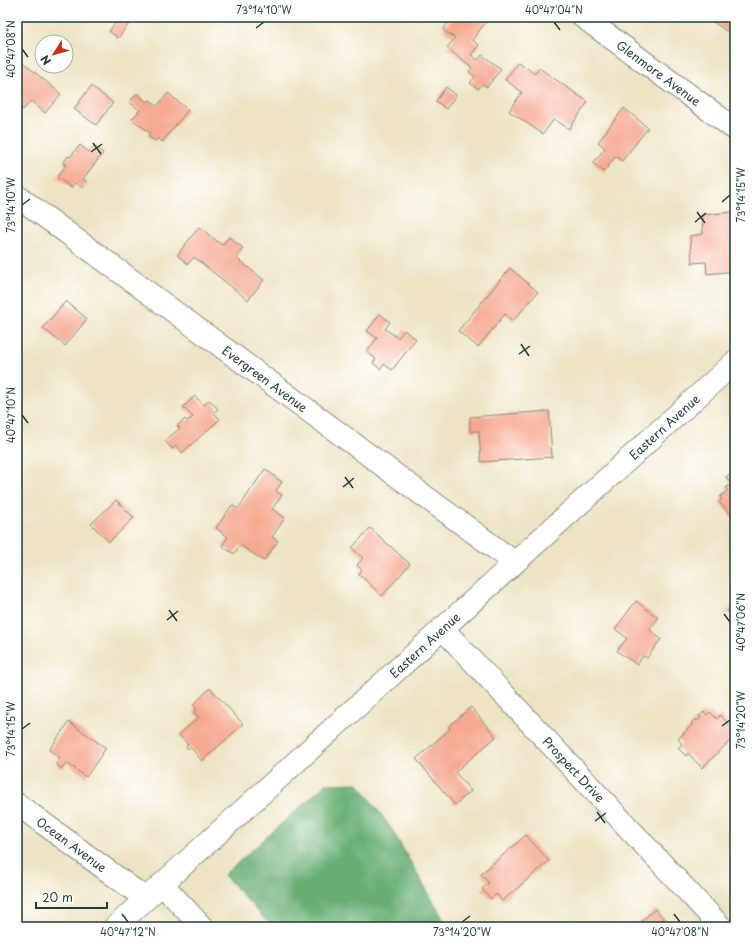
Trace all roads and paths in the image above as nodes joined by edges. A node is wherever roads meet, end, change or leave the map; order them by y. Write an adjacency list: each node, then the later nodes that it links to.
1 (583, 17): 2 (street, Glenmore Avenue)
2 (735, 129)
3 (17, 196): 5 (street, Evergreen Avenue)
4 (735, 362): 5 (street, Eastern Avenue)
5 (514, 562): 6 (street, Eastern Avenue)
6 (442, 628): 8 (street, Eastern Avenue); 12 (street, Prospect Drive)
7 (17, 804): 9 (street, Ocean Avenue)
8 (162, 884): 9 (street, Eastern Avenue); 11 (street)
9 (146, 899): 10 (street, Eastern Avenue)
10 (115, 927)
11 (202, 927)
12 (721, 927)

